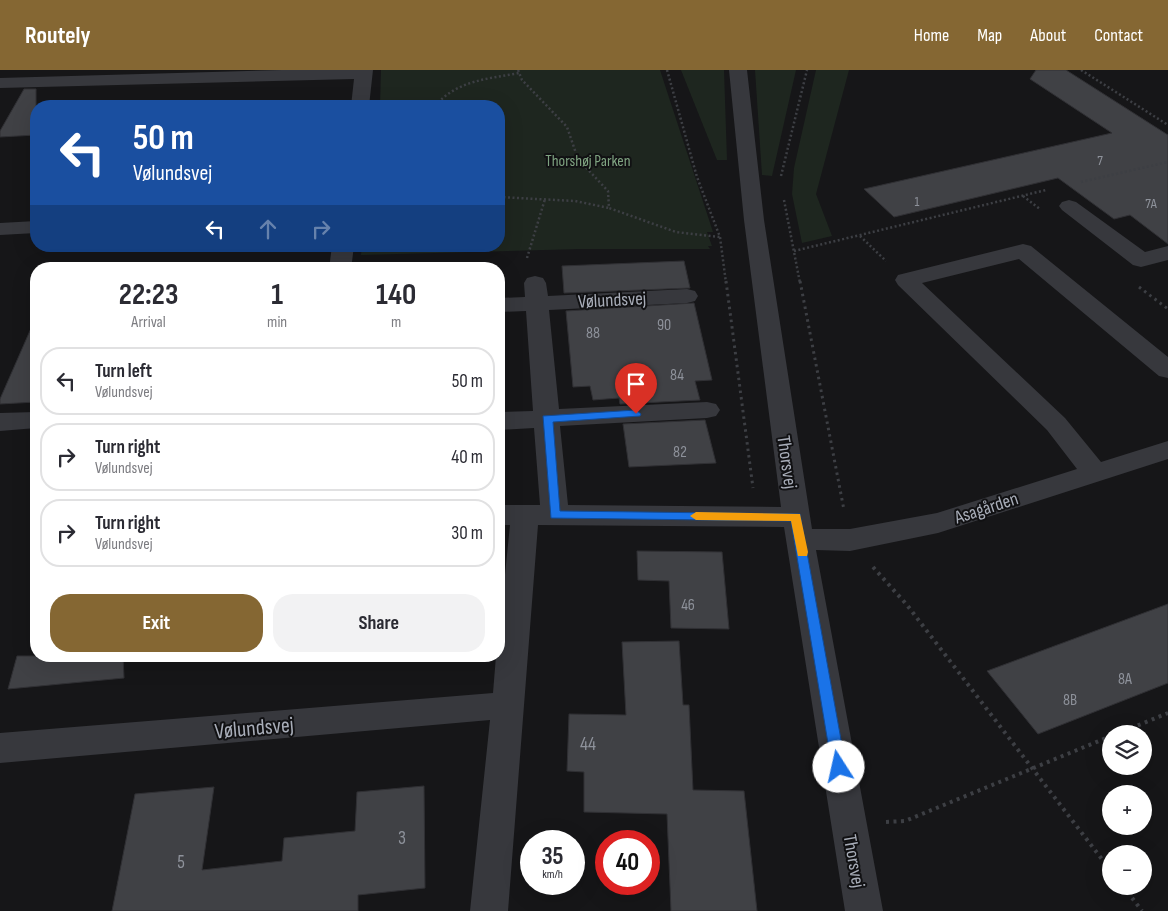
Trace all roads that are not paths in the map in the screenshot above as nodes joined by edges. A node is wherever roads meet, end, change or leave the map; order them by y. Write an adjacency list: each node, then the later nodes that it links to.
1 (738, 70): 22 (street, Thorsvej)
2 (364, 72): 3 (street); 4 (street)
3 (0, 83)
4 (361, 100)
5 (1069, 206): 8 (street)
6 (30, 227): 7 (street)
7 (0, 229)
8 (1168, 253)
9 (536, 293): 10 (street, Vølundsvej); 11 (street, Vølundsvej); 14 (street)
10 (687, 296)
11 (505, 303)
12 (1168, 370): 19 (street)
13 (707, 410): 14 (street)
14 (547, 418): 16 (street); 21 (street)
15 (30, 420): 17 (street)
16 (505, 421)
17 (0, 422)
18 (1168, 450): 19 (street, Asagården)
19 (1095, 473): 22 (street, Asagården)
20 (512, 515): 21 (street); 23 (street)
21 (555, 515): 22 (street)
22 (798, 528): 26 (street, Thorsvej)
23 (508, 705): 24 (street, Vølundsvej); 25 (street)
24 (0, 748)
25 (489, 911)
26 (864, 911)

